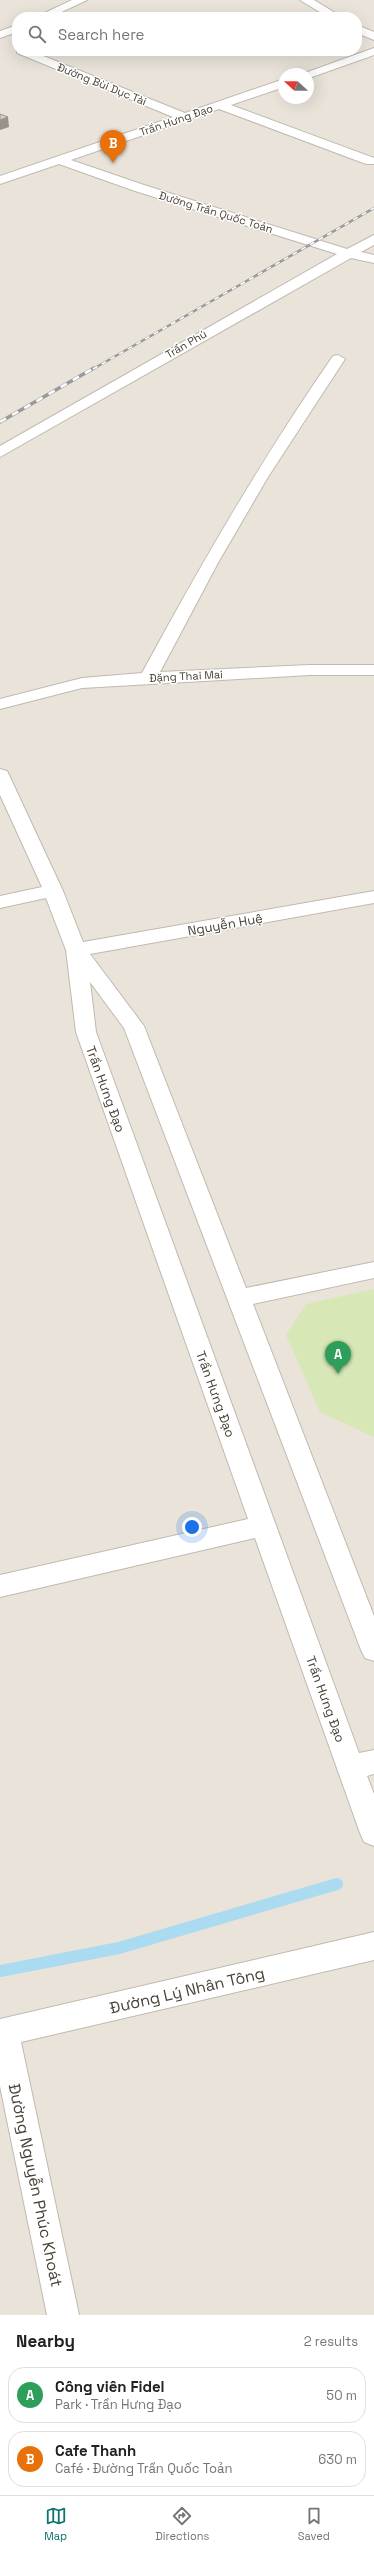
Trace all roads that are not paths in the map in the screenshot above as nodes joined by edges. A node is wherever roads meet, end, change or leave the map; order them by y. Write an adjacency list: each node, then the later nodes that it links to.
1 (80, 0): 3 (street)
2 (306, 0): 4 (street)
3 (53, 12)
4 (327, 12)
5 (362, 31): 6 (street)
6 (374, 37)
7 (374, 51): 8 (street)
8 (362, 55)
9 (36, 56): 14 (street, Đường Bùi Dục Tài)
10 (360, 56): 11 (street)
11 (314, 72)
12 (278, 85): 13 (street, Trần Hưng Đạo)
13 (219, 105): 14 (street, Trần Hưng Đạo); 16 (street)
14 (184, 117): 15 (street, Trần Hưng Đạo)
15 (59, 160): 17 (street, Trần Hưng Đạo); 19 (street, Đường Trần Quốc Toản)
16 (370, 161)
17 (0, 180)
18 (374, 239): 19 (street, Trần Phú)
19 (344, 254): 20 (street, Đường Trần Quốc Toản); 22 (street, Trần Phú)
20 (374, 259)
21 (338, 360): 24 (street)
22 (0, 452)
23 (374, 670): 24 (street, Đặng Thai Mai)
24 (148, 678): 25 (street, Đặng Thai Mai)
25 (0, 704)
26 (1, 778): 27 (street, Trần Hưng Đạo)
27 (53, 891): 29 (street); 30 (street, Trần Hưng Đạo)
28 (374, 897): 30 (street, Nguyễn Huệ)
29 (0, 902)
30 (76, 950): 32 (street, Trần Hưng Đạo); 33 (street, Trần Hưng Đạo)
31 (374, 1270): 32 (street)
32 (239, 1298): 35 (street, Trần Hưng Đạo)
33 (264, 1526): 34 (street); 36 (street, Trần Hưng Đạo)
34 (0, 1586)
35 (374, 1650)
36 (362, 1764): 37 (street, Trần Hưng Đạo)
37 (374, 1833)
38 (374, 1946): 39 (street, Đường Lý Nhân Tông)
39 (2, 2033): 40 (street, Đường Nguyễn Phúc Khoát)
40 (64, 2315)

